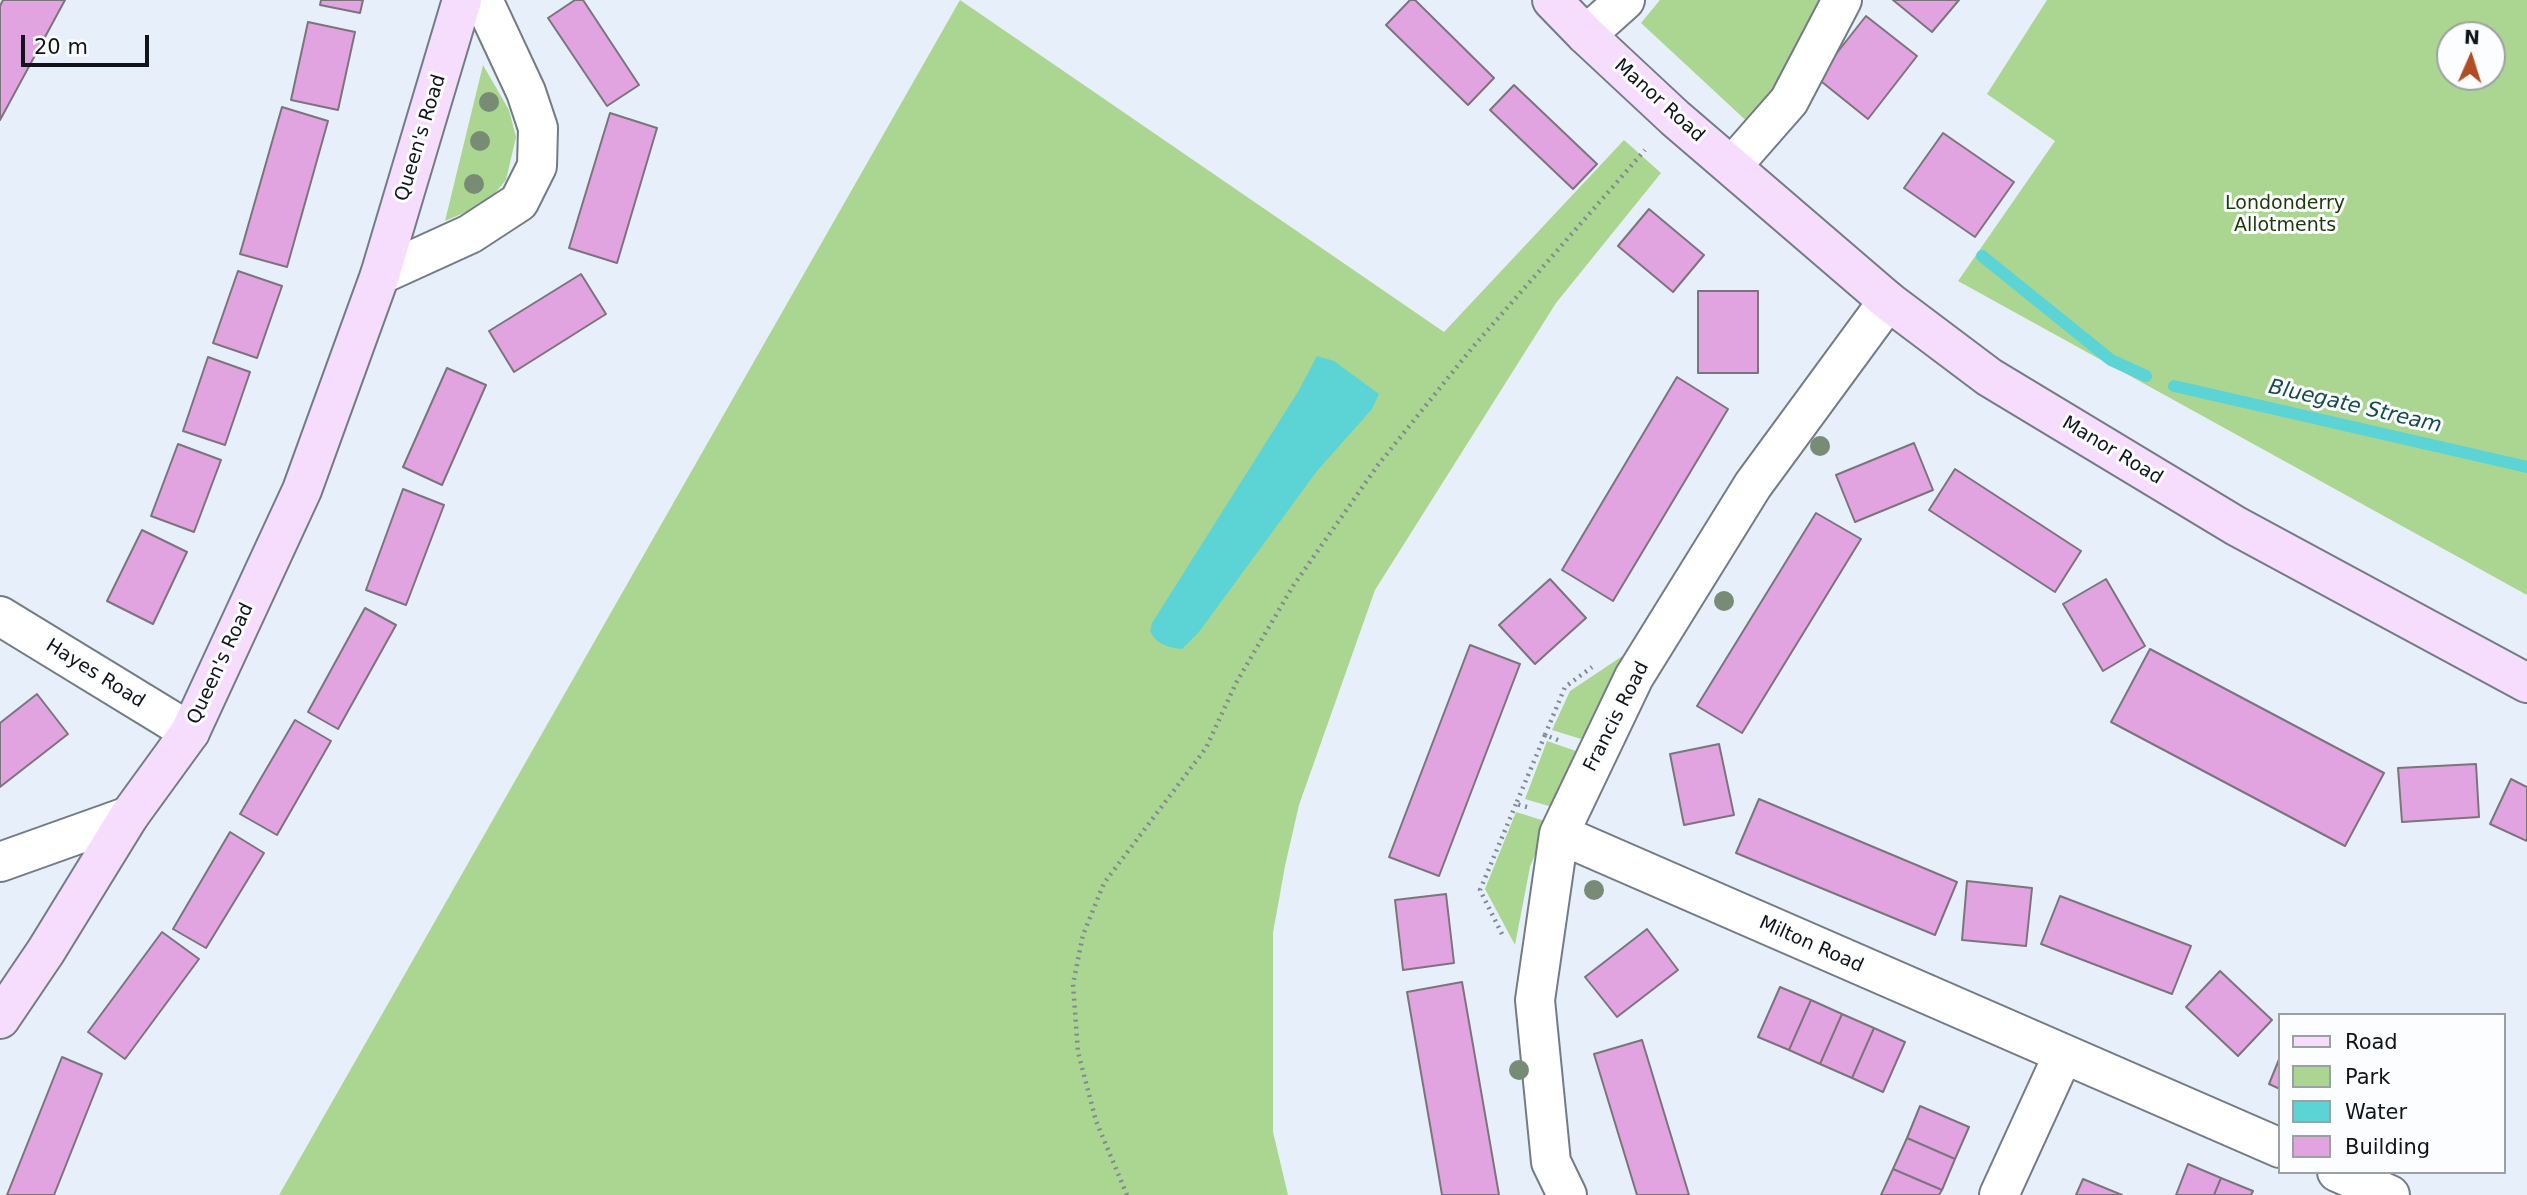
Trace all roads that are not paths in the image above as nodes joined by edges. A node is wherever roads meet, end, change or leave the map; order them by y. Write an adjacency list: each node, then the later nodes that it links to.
1 (462, 0): 8 (street, Queen's Road)
2 (483, 0): 8 (street)
3 (1552, 0): 6 (street, Manor Road)
4 (1625, 0): 6 (street)
5 (1842, 0): 7 (street)
6 (1586, 35): 7 (street, Manor Road)
7 (1732, 166): 9 (street, Manor Road)
8 (380, 275): 12 (street, Queen's Road)
9 (1888, 301): 11 (street, Manor Road); 14 (street, Francis Road)
10 (0, 616): 12 (street, Hayes Road)
11 (2527, 683)
12 (190, 732): 13 (street, Queen's Road)
13 (129, 816): 15 (street); 16 (street, Queen's Road)
14 (1549, 823): 17 (street, Milton Road); 20 (street, Francis Road)
15 (0, 862)
16 (0, 1019)
17 (2063, 1055): 18 (street, Milton Road); 21 (street)
18 (2278, 1147)
19 (2342, 1174): 22 (street)
20 (1567, 1195)
21 (1999, 1195)
22 (2390, 1195)

